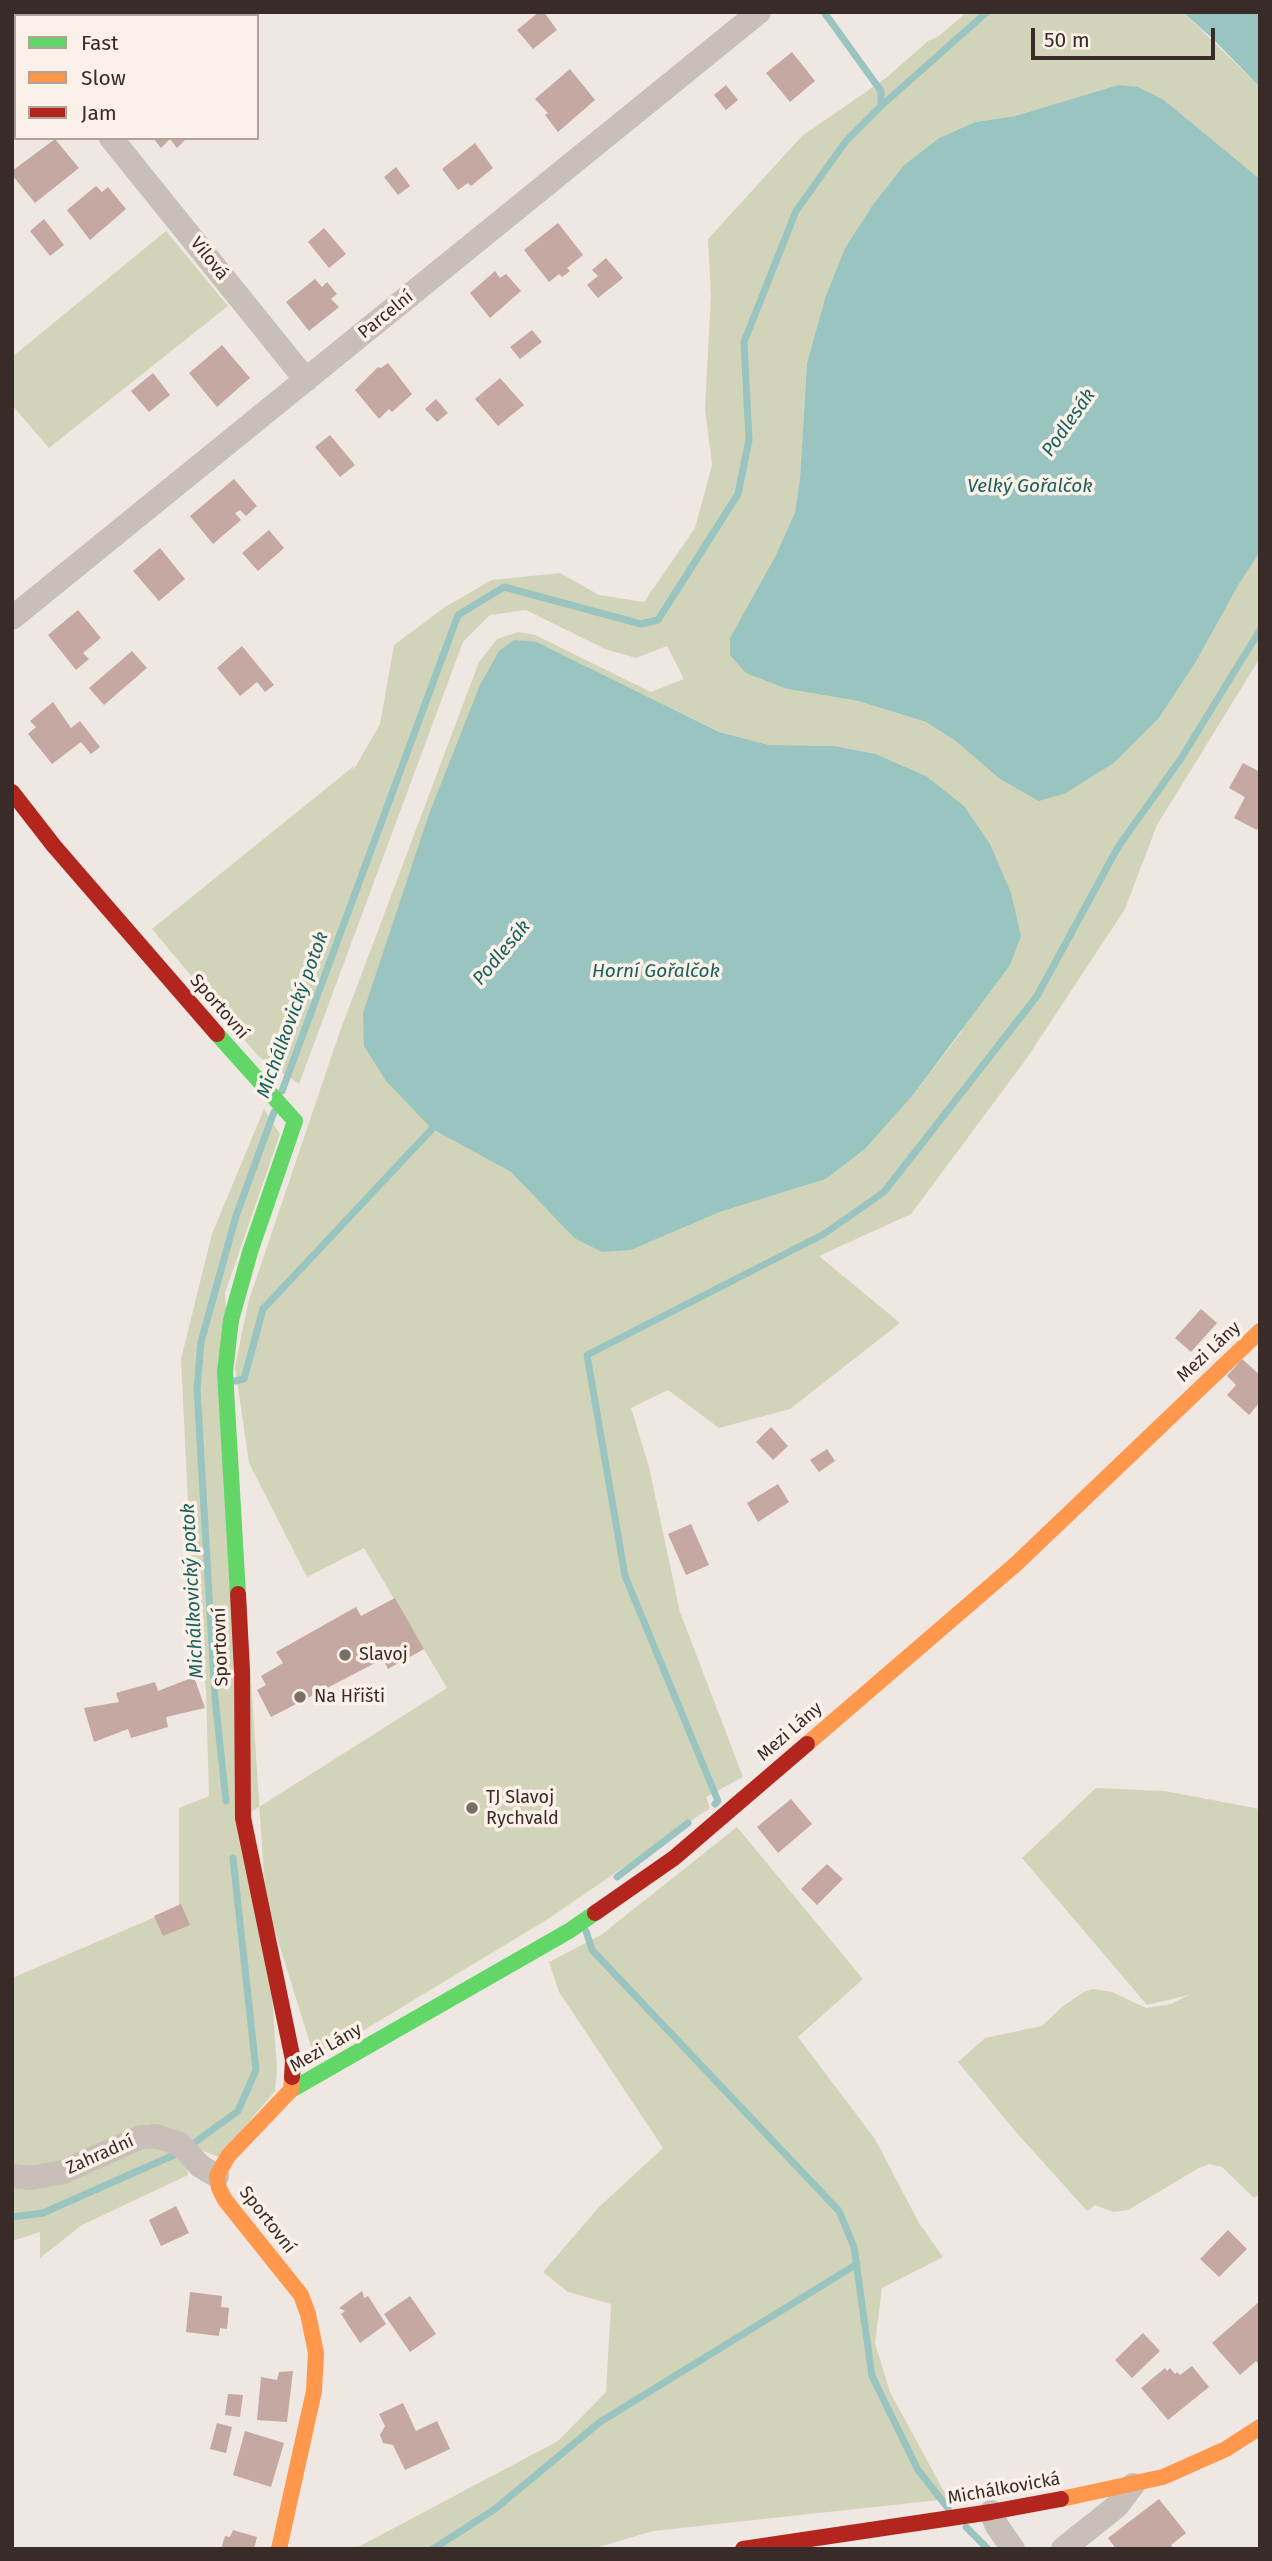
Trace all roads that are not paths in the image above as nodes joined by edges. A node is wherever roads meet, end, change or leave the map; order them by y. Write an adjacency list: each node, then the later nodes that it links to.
1 (759, 12): 3 (street, Parcelní)
2 (113, 140): 3 (street, Vilová)
3 (306, 380): 4 (street, Parcelní)
4 (12, 618)
5 (12, 792): 7 (street, Sportovní)
6 (1260, 1331): 7 (street, Mezi Lány)
7 (291, 2090): 8 (street, Sportovní)
8 (209, 2171): 9 (street, Zahradní); 13 (street, Sportovní)
9 (12, 2176)
10 (1260, 2427): 11 (street, Michálkovická)
11 (1133, 2485): 12 (street, Michálkovická); 16 (street)
12 (991, 2512): 14 (street, Michálkovická); 15 (street)
13 (279, 2549)
14 (743, 2549)
15 (1013, 2549)
16 (1063, 2549)

